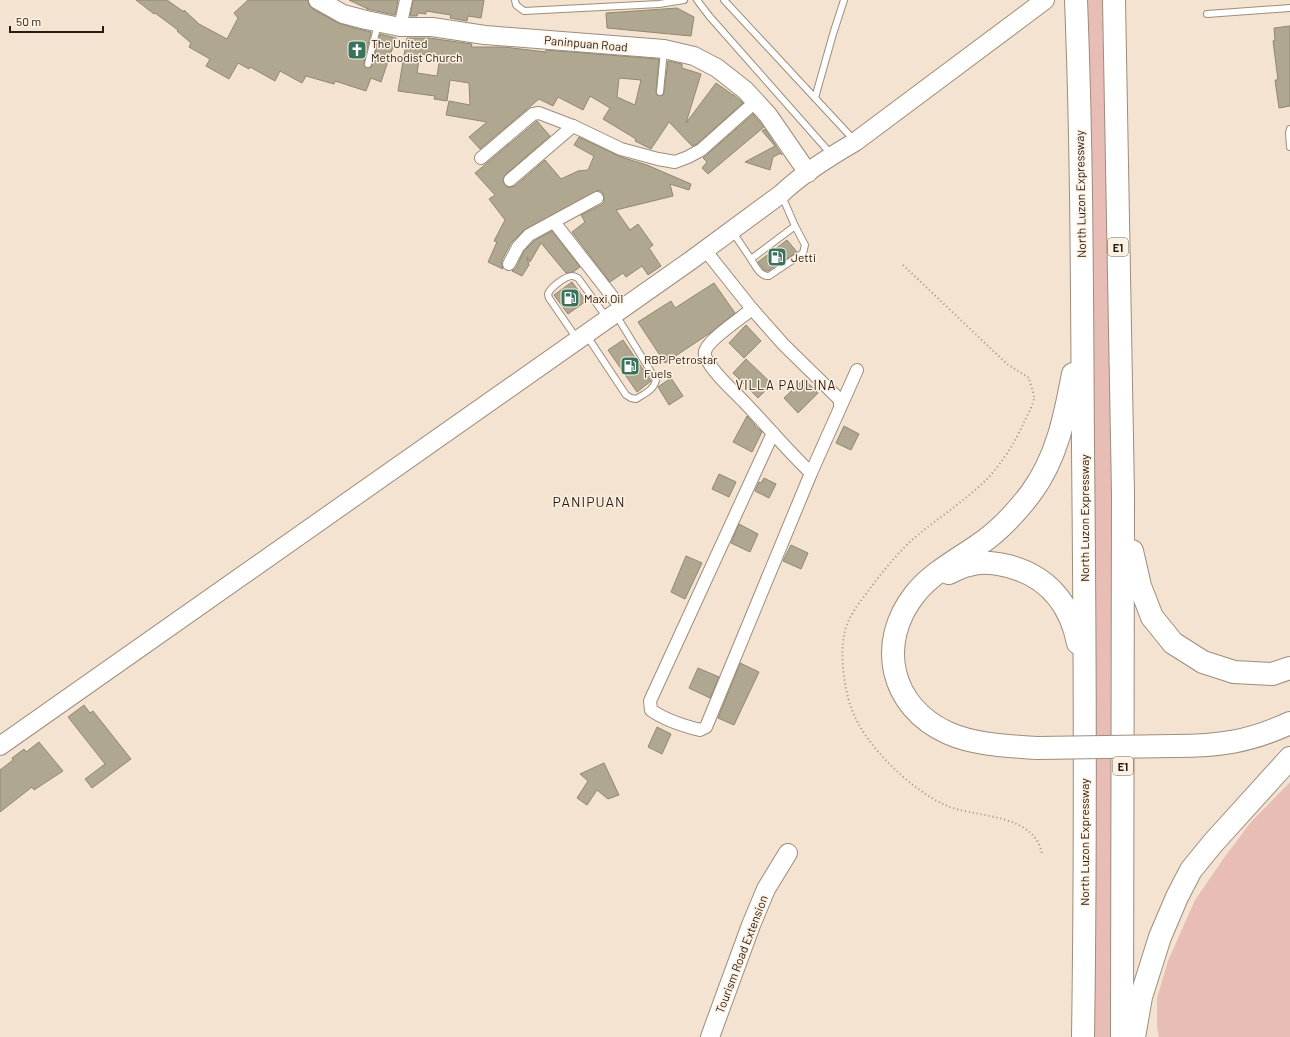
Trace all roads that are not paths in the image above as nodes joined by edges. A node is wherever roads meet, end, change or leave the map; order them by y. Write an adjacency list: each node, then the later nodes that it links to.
1 (318, 0): 14 (main road, Paninpuan Road)
2 (406, 0): 15 (street)
3 (515, 0): 10 (lane)
4 (684, 0): 10 (lane)
5 (697, 0): 25 (lane)
6 (724, 0): 19 (lane)
7 (844, 0): 19 (lane)
8 (1076, 0): 39 (highway, North Luzon Expressway)
9 (1114, 0): 45 (highway, E1)
10 (659, 2)
11 (1042, 2): 23 (main road)
12 (1290, 8): 13 (lane)
13 (1207, 14)
14 (378, 22): 15 (main road, Paninpuan Road); 17 (lane)
15 (400, 27): 16 (main road, Paninpuan Road)
16 (664, 49): 18 (lane); 20 (main road, Paninpuan Road)
17 (368, 64)
18 (660, 92)
19 (815, 98): 23 (lane)
20 (755, 102): 21 (street); 27 (main road, Paninpuan Road)
21 (573, 126): 26 (street); 28 (street)
22 (1290, 129): 24 (lane)
23 (855, 142): 25 (main road)
24 (1290, 147)
25 (832, 155): 27 (main road)
26 (481, 158)
27 (808, 173): 29 (main road)
28 (510, 180)
29 (781, 194): 32 (lane); 33 (main road)
30 (597, 198): 31 (street)
31 (554, 222): 36 (street); 38 (street)
32 (795, 226): 35 (lane); 35 (lane)
33 (732, 230): 34 (main road); 35 (lane)
34 (705, 250): 37 (street); 38 (main road)
35 (751, 258)
36 (509, 264)
37 (752, 310): 42 (street); 43 (street)
38 (615, 314): 40 (main road); 40 (lane); 40 (lane)
39 (1082, 322): 46 (highway); 48 (highway, North Luzon Expressway)
40 (582, 337): 50 (main road)
41 (857, 370): 42 (street)
42 (840, 407): 44 (street)
43 (773, 433): 44 (street); 44 (street)
44 (811, 472)
45 (1123, 494): 47 (highway); 55 (highway, E1)
46 (924, 584): 48 (highway); 49 (highway, bridge)
47 (1290, 668)
48 (1085, 712): 54 (highway, North Luzon Expressway)
49 (1290, 723)
50 (0, 746)
51 (1290, 758): 56 (highway)
52 (788, 853): 53 (main road, Tourism Road Extension)
53 (710, 1037)
54 (1083, 1037)
55 (1122, 1037)
56 (1134, 1037)

